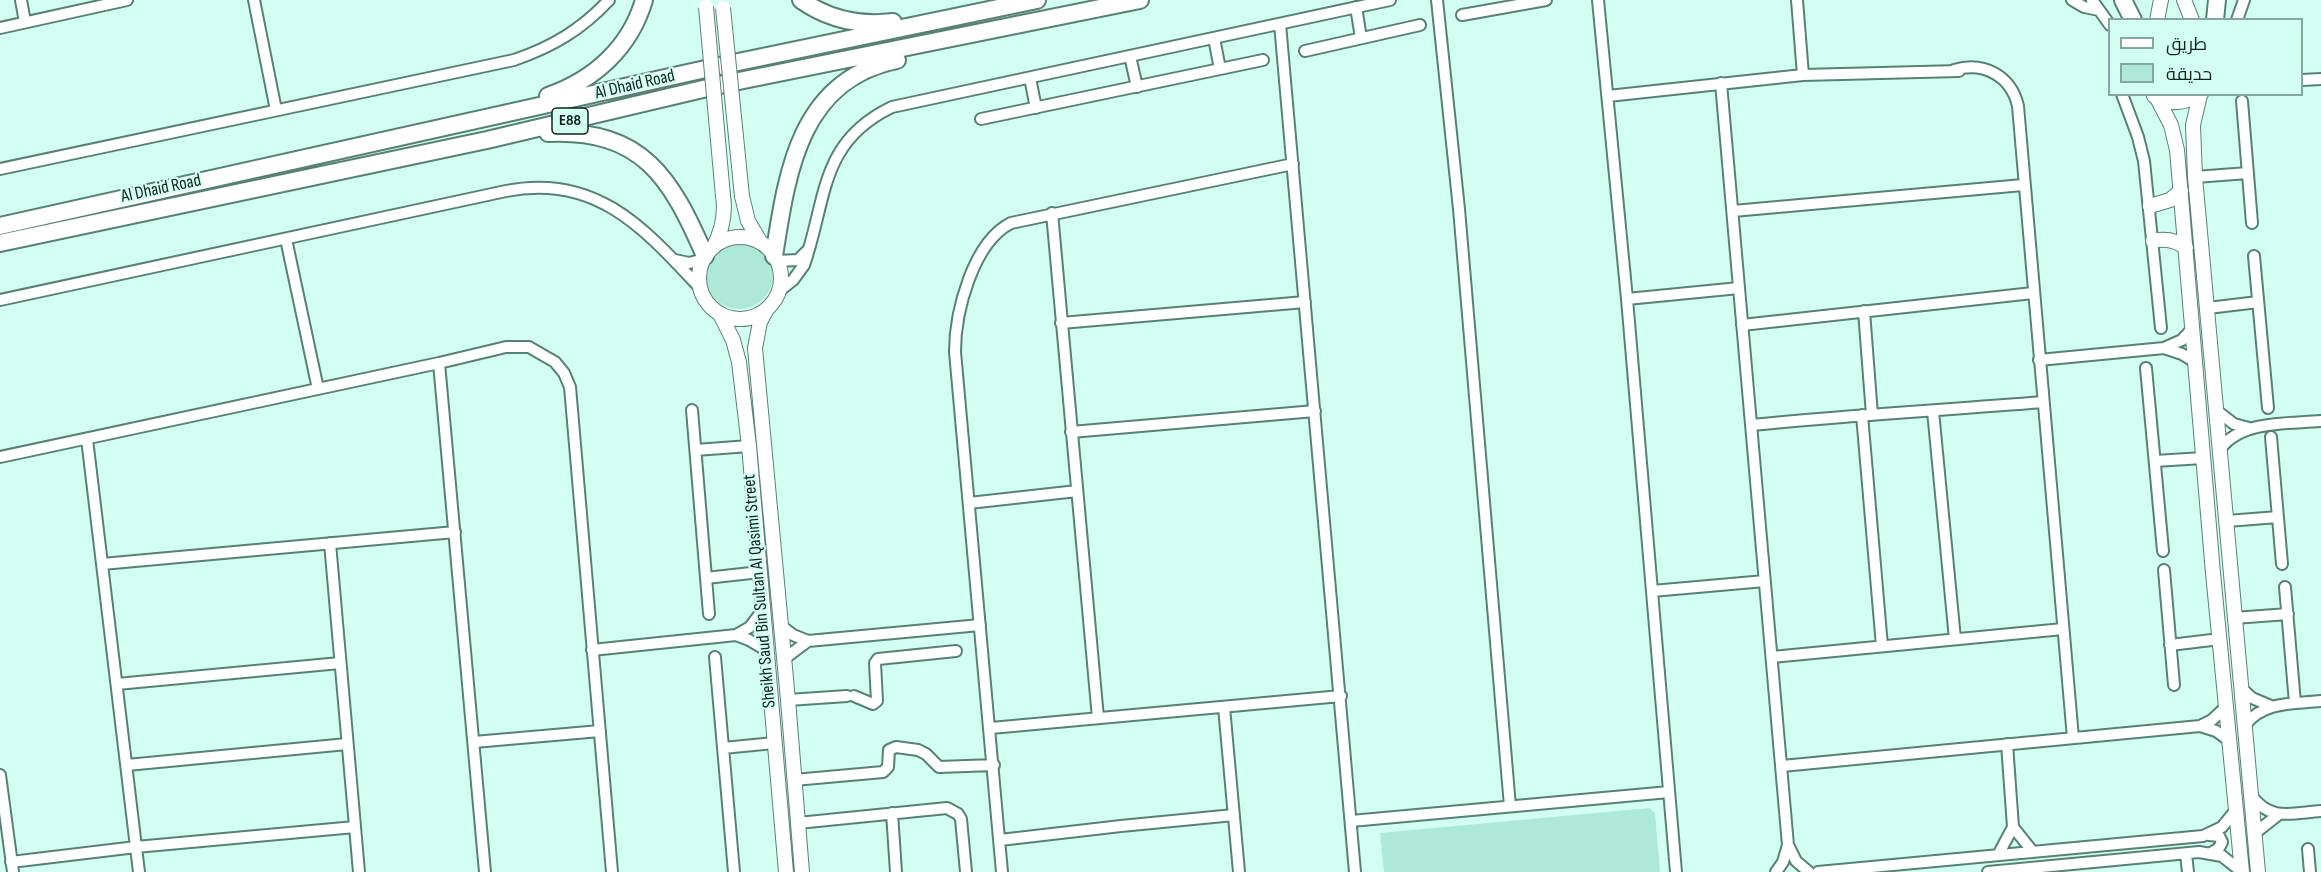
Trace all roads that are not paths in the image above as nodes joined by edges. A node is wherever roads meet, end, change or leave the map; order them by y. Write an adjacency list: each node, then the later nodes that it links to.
1 (21, 0): 34 (street)
2 (127, 0): 34 (street)
3 (254, 0): 58 (street)
4 (609, 0): 58 (street)
5 (644, 0): 60 (highway)
6 (801, 0): 7 (highway)
7 (996, 0)
8 (1037, 0): 60 (highway, Al Dhaid Road / E88)
9 (1140, 0): 25 (highway, Al Dhaid Road / E88)
10 (1390, 0): 26 (street)
11 (1437, 0): 189 (street)
12 (1546, 0): 23 (street)
13 (1598, 0): 51 (street)
14 (1797, 0): 45 (street)
15 (2072, 0): 27 (street)
16 (2092, 0): 27 (street)
17 (2123, 0): 29 (highway)
18 (2161, 0): 30 (main road)
19 (2184, 0): 31 (main road)
20 (2217, 0): 32 (highway)
21 (2244, 0): 33 (street)
22 (706, 3): 79 (main road, bridge)
23 (1515, 3): 28 (street)
24 (723, 4): 76 (main road, bridge)
25 (1115, 5): 61 (highway, Al Dhaid Road / E88); 82 (highway)
26 (1356, 7): 35 (street); 40 (street)
27 (2099, 10): 36 (street)
28 (1462, 15)
29 (2132, 18)
30 (2157, 18)
31 (2191, 18)
32 (2215, 18)
33 (2238, 18)
34 (25, 22): 38 (street)
35 (1280, 24): 39 (street); 62 (street)
36 (2108, 24)
37 (1420, 25): 40 (street)
38 (0, 28)
39 (1214, 38): 42 (street); 44 (street)
40 (1361, 38): 41 (street)
41 (1305, 51)
42 (1130, 56): 46 (street); 50 (street)
43 (1263, 60): 44 (street)
44 (1220, 69): 50 (street)
45 (1803, 75): 49 (street); 66 (street)
46 (1030, 78): 57 (street); 77 (street)
47 (2321, 79): 48 (street)
48 (2303, 80)
49 (1721, 83): 51 (street); 69 (street)
50 (1137, 87): 57 (street)
51 (1608, 96): 87 (street)
52 (2123, 96): 68 (street)
53 (2155, 96): 54 (main road); 67 (main road)
54 (2197, 96)
55 (2200, 96): 65 (main road)
56 (2242, 101): 64 (street)
57 (1036, 108): 59 (street)
58 (276, 110): 63 (street)
59 (981, 119)
60 (453, 126): 72 (highway, Al Dhaid Road / E88)
61 (487, 140): 75 (highway, Al Dhaid Road / E88); 79 (highway)
62 (1293, 164): 70 (street); 89 (street)
63 (0, 169)
64 (2248, 172): 65 (street); 71 (street)
65 (2195, 177): 91 (main road)
66 (2023, 185): 69 (street); 86 (street)
67 (2181, 192): 68 (main road); 78 (main road)
68 (2150, 206): 74 (street)
69 (1733, 211): 84 (street)
70 (1052, 213): 95 (street); 125 (street)
71 (2252, 223)
72 (0, 226)
73 (286, 239): 81 (street); 88 (street); 104 (street)
74 (2153, 241): 78 (main road); 97 (street)
75 (0, 243)
76 (761, 243): 79 (main road); 82 (main road)
77 (808, 248): 82 (street); 85 (street)
78 (2186, 248): 98 (main road)
79 (708, 254): 81 (street); 83 (main road)
80 (2254, 256): 90 (street)
81 (674, 259): 83 (street)
82 (776, 259): 85 (main road)
83 (700, 288): 94 (main road)
84 (1739, 288): 87 (street); 96 (street)
85 (779, 291): 92 (main road)
86 (2032, 293): 93 (street); 100 (street)
87 (1628, 299): 139 (street)
88 (0, 300)
89 (1305, 302): 95 (street); 108 (street)
90 (2258, 302): 91 (street); 106 (street)
91 (2208, 308): 110 (main road)
92 (767, 309): 94 (main road); 144 (main road, Sheikh Saud Bin Sultan Al Qasimi Street)
93 (1864, 311): 96 (street); 111 (street)
94 (720, 314): 118 (main road, Sheikh Saud Bin Sultan Al Qasimi Street)
95 (1061, 323): 115 (street)
96 (1742, 325): 113 (street)
97 (2161, 328)
98 (2193, 328): 99 (street); 101 (main road)
99 (2164, 348): 100 (street); 101 (street)
100 (2039, 360): 105 (street)
101 (2195, 362): 122 (main road)
102 (439, 363): 104 (street); 128 (street); 153 (street)
103 (2146, 368): 123 (street)
104 (318, 389): 117 (street)
105 (2043, 402): 109 (street); 146 (street)
106 (2268, 408)
107 (692, 410): 120 (street)
108 (1315, 411): 115 (street); 163 (street)
109 (1933, 411): 111 (street); 148 (street)
110 (2217, 411): 114 (street); 119 (main road)
111 (1867, 415): 113 (street); 152 (street)
112 (2321, 422): 114 (street)
113 (1752, 425): 137 (street)
114 (2249, 428): 119 (street)
115 (1071, 432): 124 (street)
116 (2271, 437): 126 (street)
117 (87, 439): 121 (street); 131 (street)
118 (749, 446): 120 (street); 134 (main road, Sheikh Saud Bin Sultan Al Qasimi Street)
119 (2221, 448): 127 (main road)
120 (696, 450): 136 (street)
121 (0, 457)
122 (2204, 458): 123 (street); 135 (main road)
123 (2155, 461): 130 (street)
124 (1077, 491): 125 (street); 170 (street)
125 (969, 503): 145 (street)
126 (2278, 517): 127 (street); 132 (street)
127 (2227, 521): 143 (main road)
128 (455, 532): 129 (street); 177 (street)
129 (330, 543): 131 (street); 159 (street)
130 (2163, 551)
131 (102, 564): 160 (street)
132 (2282, 564)
133 (2164, 570): 151 (street)
134 (760, 572): 136 (street); 140 (main road, Sheikh Saud Bin Sultan Al Qasimi Street)
135 (2213, 573): 143 (main road); 149 (main road)
136 (706, 578): 141 (street)
137 (1765, 581): 139 (street); 157 (street)
138 (2286, 587): 142 (street)
139 (1652, 591): 187 (street)
140 (762, 611): 144 (main road); 147 (street); 154 (main road, Sheikh Saud Bin Sultan Al Qasimi Street)
141 (709, 614)
142 (2288, 614): 143 (street); 166 (street)
143 (2234, 618): 162 (main road)
144 (780, 625): 150 (street); 158 (main road, Sheikh Saud Bin Sultan Al Qasimi Street)
145 (980, 625): 150 (street); 173 (street)
146 (2063, 629): 148 (street); 175 (street)
147 (736, 635): 153 (street); 154 (street)
148 (1955, 639): 152 (street)
149 (2220, 639): 151 (street); 167 (main road)
150 (808, 641): 158 (street)
151 (2170, 645): 161 (street)
152 (1882, 646): 157 (street)
153 (592, 650): 174 (street)
154 (766, 650): 178 (main road, Sheikh Saud Bin Sultan Al Qasimi Street)
155 (956, 651): 164 (street)
156 (715, 657): 181 (street)
157 (1772, 657): 184 (street)
158 (784, 659): 164 (main road, Sheikh Saud Bin Sultan Al Qasimi Street)
159 (340, 663): 160 (street); 179 (street)
160 (117, 684): 182 (street)
161 (2174, 685)
162 (2242, 689): 168 (street); 171 (main road)
163 (1341, 696): 169 (street); 195 (street)
164 (789, 700): 186 (main road, Sheikh Saud Bin Sultan Al Qasimi Street)
165 (2321, 701): 166 (street)
166 (2295, 703): 168 (street)
167 (2226, 706): 172 (street); 176 (main road)
168 (2271, 706): 171 (street)
169 (1224, 707): 170 (street); 194 (street)
170 (1098, 718): 173 (street)
171 (2245, 725): 188 (main road)
172 (2200, 726): 175 (street); 176 (street)
173 (991, 728): 183 (street)
174 (600, 731): 177 (street); 215 (street)
175 (2073, 738): 180 (street)
176 (2230, 741): 190 (main road)
177 (474, 742): 214 (street)
178 (774, 743): 181 (street); 217 (main road, Sheikh Saud Bin Sultan Al Qasimi Street)
179 (347, 744): 182 (street); 197 (street)
180 (2007, 744): 184 (street); 198 (street)
181 (723, 748): 216 (street)
182 (127, 765): 203 (street)
183 (994, 765): 186 (street); 201 (street)
184 (1782, 766): 202 (street)
185 (0, 776): 210 (street)
186 (794, 780): 196 (main road, Sheikh Saud Bin Sultan Al Qasimi Street)
187 (1669, 792): 189 (street); 224 (street)
188 (2251, 794): 193 (street); 199 (main road)
189 (1510, 806): 195 (street)
190 (2236, 810): 200 (street); 231 (main road)
191 (2321, 811): 193 (street)
192 (892, 813): 196 (street); 219 (street); 220 (street)
193 (2278, 814): 199 (street)
194 (1234, 816): 201 (street); 222 (street)
195 (1351, 821): 223 (street)
196 (798, 823): 218 (main road, Sheikh Saud Bin Sultan Al Qasimi Street)
197 (355, 827): 203 (street); 213 (street)
198 (2013, 827): 205 (street); 208 (street)
199 (2255, 834): 232 (main road)
200 (2209, 835): 205 (street); 206 (street)
201 (1000, 840): 221 (street)
202 (1788, 845): 225 (street); 226 (street)
203 (136, 847): 210 (street); 212 (street)
204 (2308, 849): 233 (street)
205 (2033, 852): 208 (street)
206 (2211, 853): 207 (street); 231 (street)
207 (2186, 854): 209 (street); 230 (street)
208 (1998, 855): 227 (street)
209 (2102, 861): 211 (street); 229 (street)
210 (12, 867)
211 (2071, 868): 228 (street)
212 (139, 871)
213 (359, 872)
214 (485, 872)
215 (612, 872)
216 (734, 872)
217 (786, 872)
218 (802, 872)
219 (896, 872)
220 (966, 872)
221 (1002, 872)
222 (1239, 872)
223 (1355, 872)
224 (1676, 872)
225 (1776, 872)
226 (1809, 872)
227 (1818, 872)
228 (1988, 872)
229 (2094, 872)
230 (2188, 872)
231 (2242, 872)
232 (2258, 872)
233 (2310, 872)

